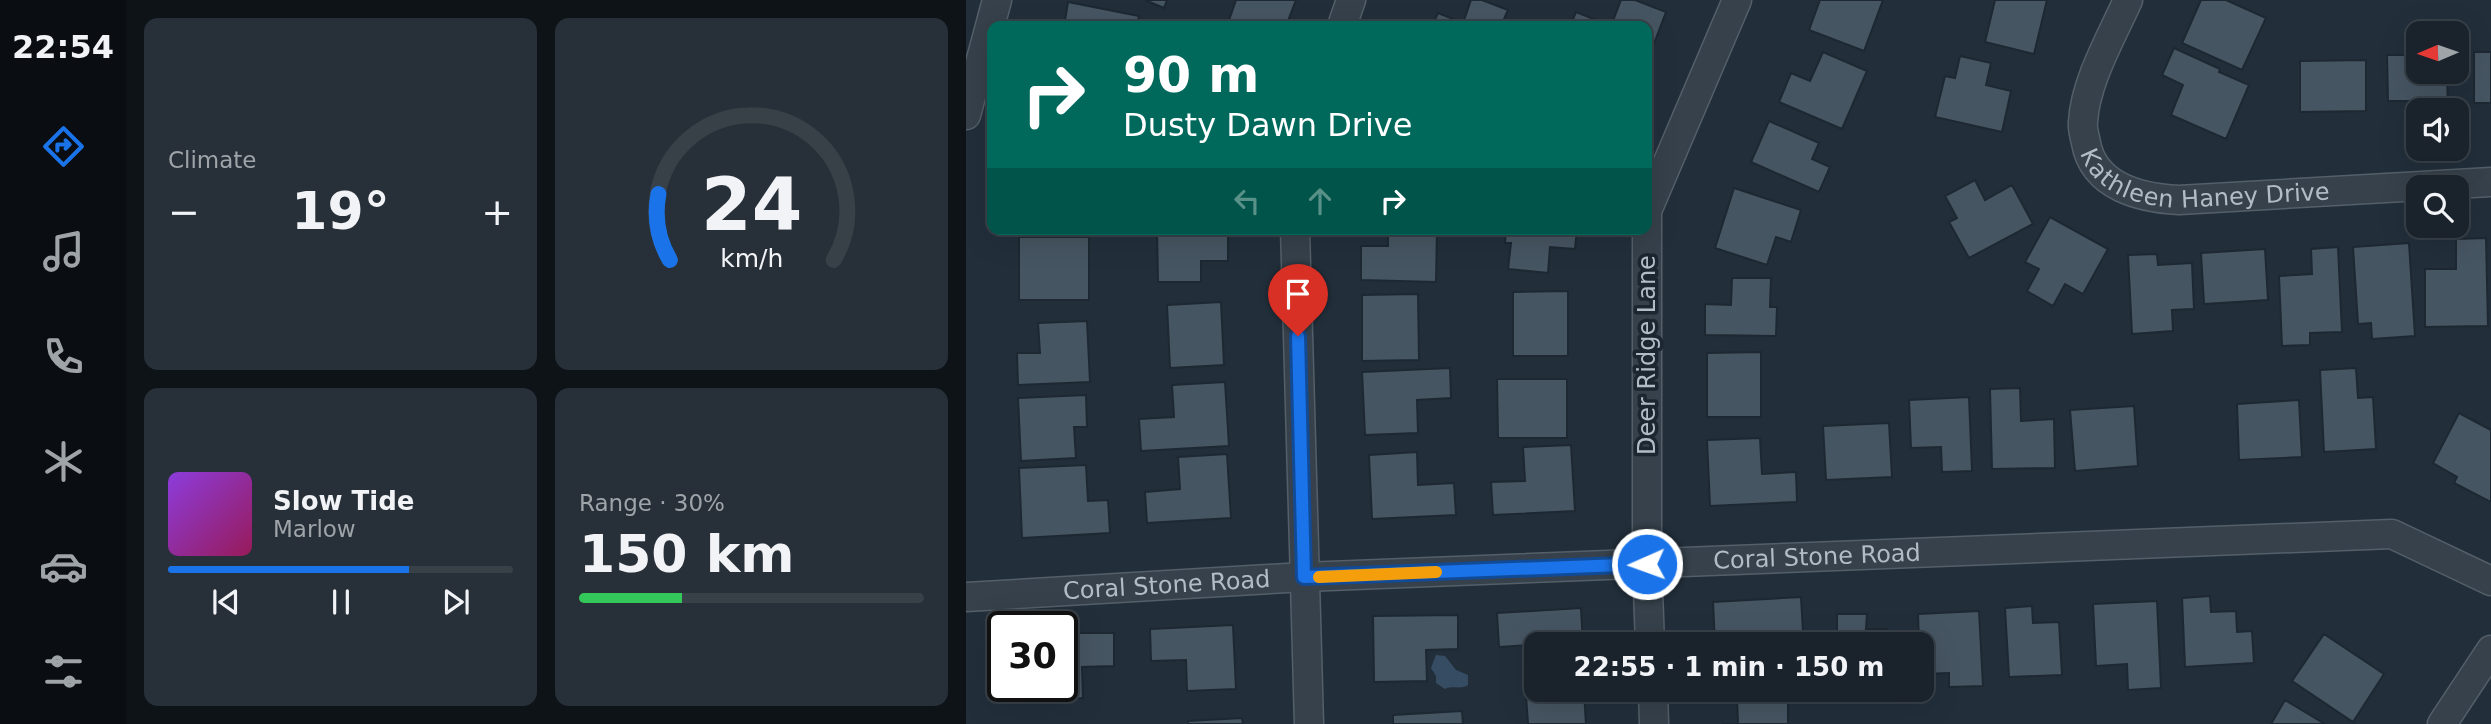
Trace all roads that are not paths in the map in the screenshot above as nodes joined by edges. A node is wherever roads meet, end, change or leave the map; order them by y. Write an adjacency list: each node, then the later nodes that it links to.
1 (997, 0): 5 (street)
2 (1351, 0): 6 (street)
3 (1737, 0): 10 (street, Deer Ridge Lane)
4 (2128, 0): 9 (street, Kathleen Haney Drive)
5 (991, 21)
6 (1344, 21)
7 (987, 37): 8 (street)
8 (966, 115)
9 (2491, 182)
10 (1652, 199)
11 (1295, 235): 14 (street)
12 (1647, 235): 13 (street, Deer Ridge Lane)
13 (1647, 564): 14 (street, Coral Stone Road); 15 (street, Coral Stone Road); 17 (street, Deer Ridge Lane)
14 (1304, 577): 16 (street, Coral Stone Road); 20 (street)
15 (2491, 581)
16 (966, 597)
17 (1650, 632)
18 (2491, 650): 22 (street)
19 (1653, 702): 21 (street)
20 (1309, 724)
21 (1654, 724)
22 (2442, 724)

